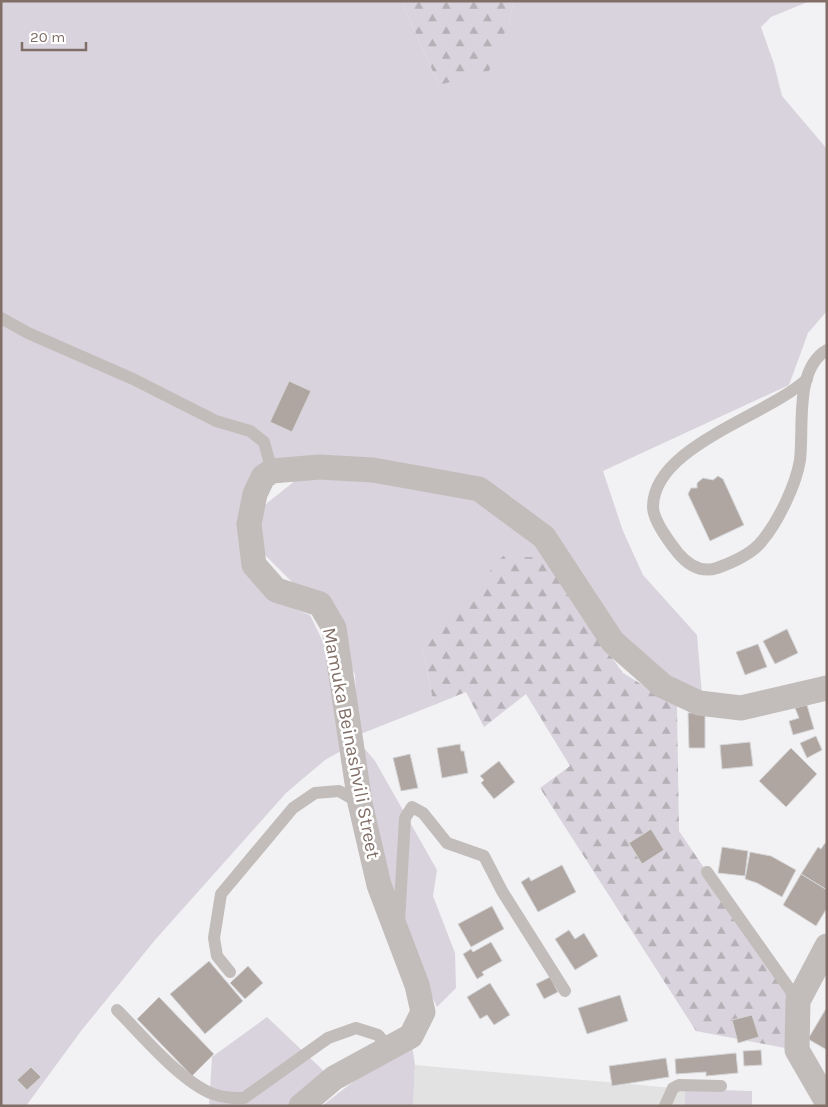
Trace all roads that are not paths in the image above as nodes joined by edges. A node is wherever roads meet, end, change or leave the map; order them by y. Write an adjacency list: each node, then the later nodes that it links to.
1 (1, 318): 4 (lane)
2 (827, 350): 3 (lane)
3 (807, 378): 3 (lane)
4 (272, 471): 5 (street); 6 (street, Mamuka Beinashvili Street)
5 (827, 688)
6 (360, 803): 8 (street, Mamuka Beinashvili Street); 10 (lane)
7 (707, 872): 12 (lane)
8 (398, 933): 11 (lane); 14 (street, Mamuka Beinashvili Street)
9 (827, 946): 12 (street)
10 (230, 972)
11 (565, 991)
12 (798, 1001): 16 (street)
13 (117, 1010): 14 (lane)
14 (389, 1048): 17 (street, Mamuka Beinashvili Street)
15 (721, 1086): 18 (lane)
16 (827, 1102)
17 (301, 1106)
18 (665, 1106)

